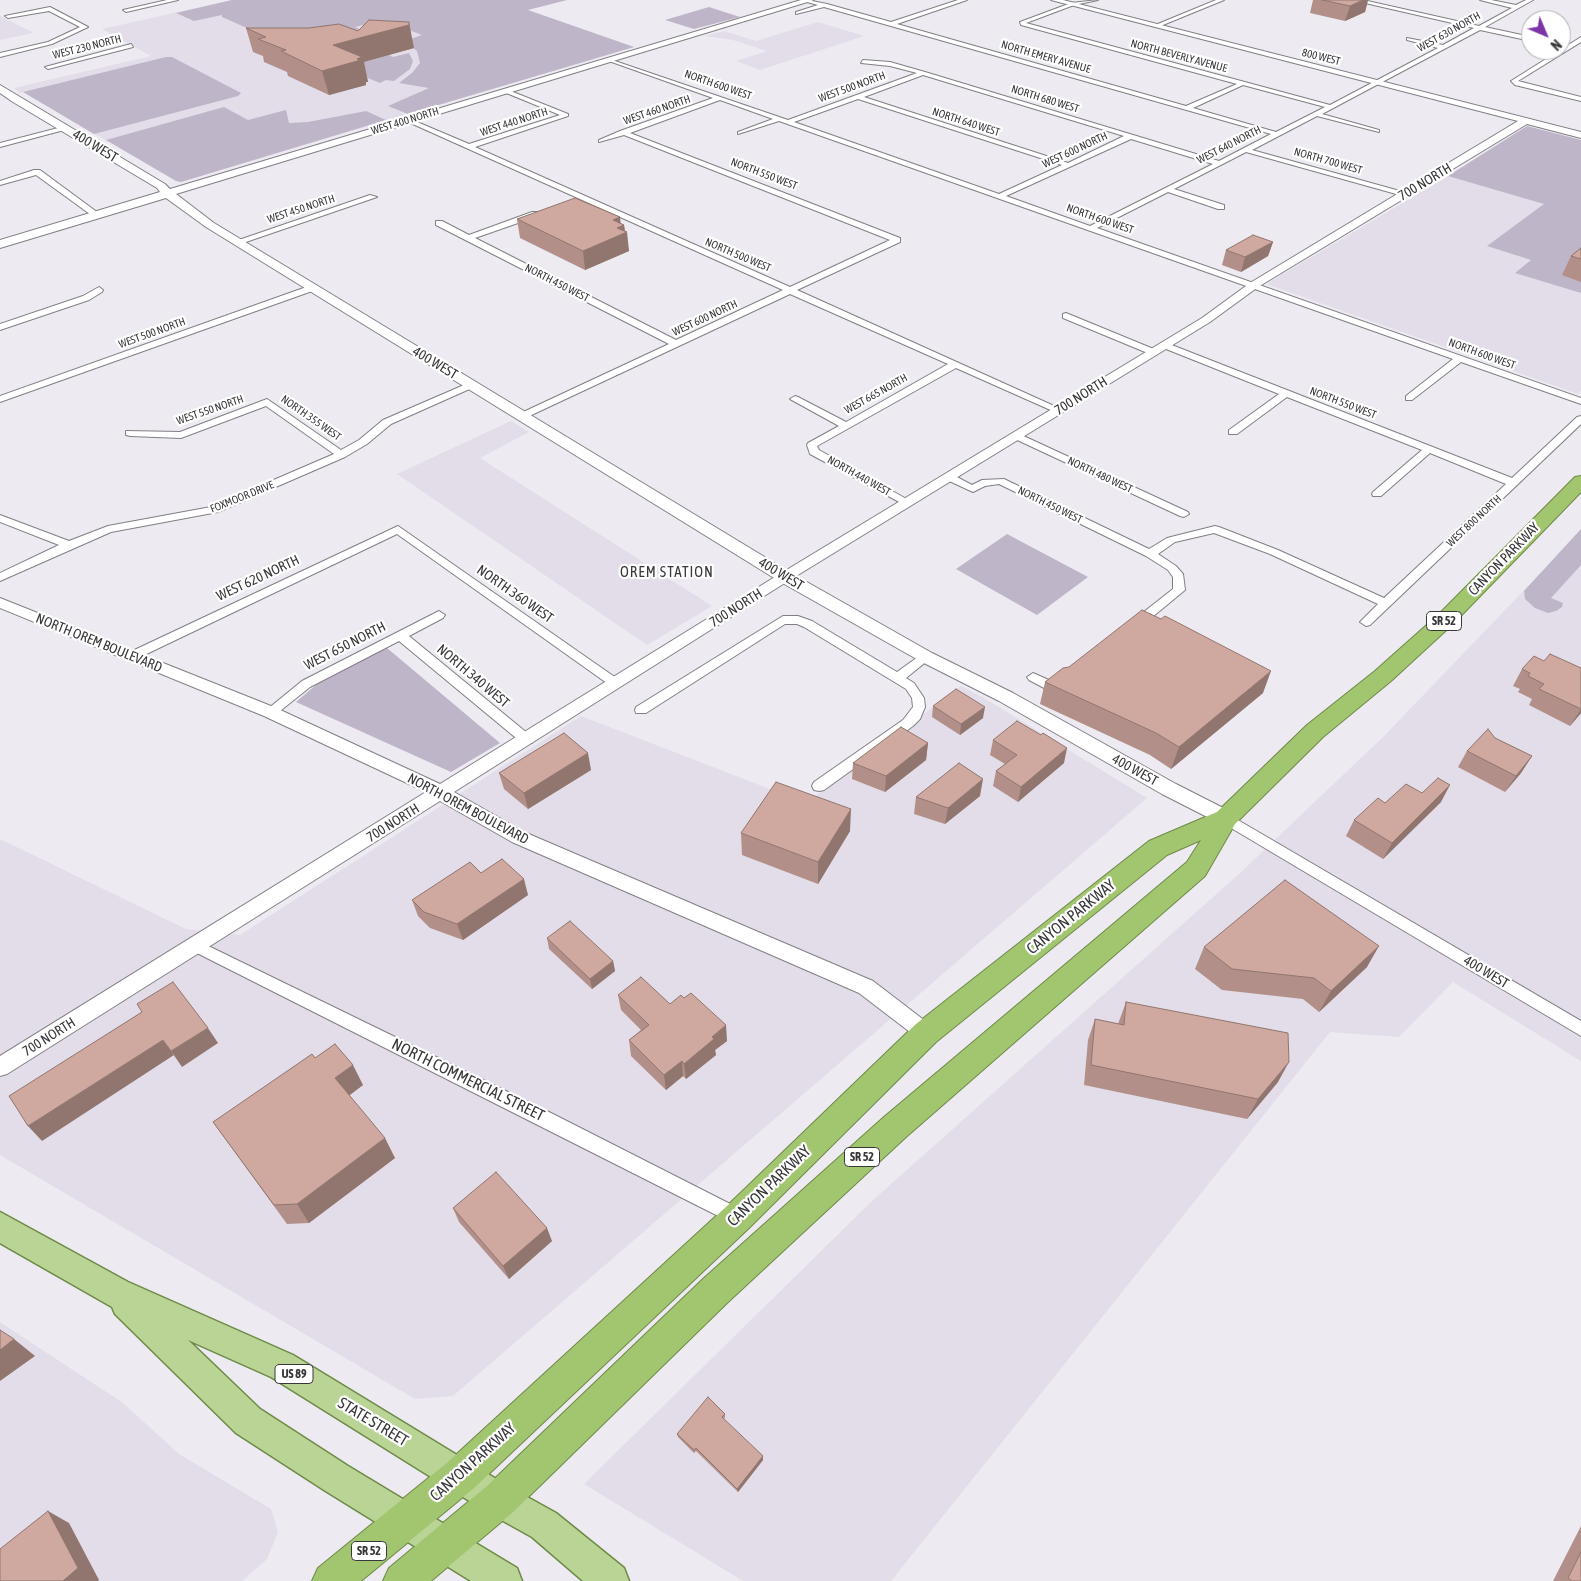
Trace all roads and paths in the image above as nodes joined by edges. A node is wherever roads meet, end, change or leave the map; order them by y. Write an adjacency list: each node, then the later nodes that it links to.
1 (175, 0): 14 (street)
2 (809, 0): 12 (street, NORTH EMERY AVENUE); 29 (main road, WEST 400 NORTH)
3 (964, 0): 17 (street)
4 (1055, 0): 11 (street, 800 WEST)
5 (1095, 0): 11 (street)
6 (1221, 0): 18 (street)
7 (1355, 0): 19 (street)
8 (1482, 0): 13 (street)
9 (1530, 0): 13 (street, WEST 630 NORTH)
10 (834, 3): 12 (street)
11 (1072, 4): 18 (street, 800 WEST); 34 (street, NORTH BEVERLY AVENUE)
12 (825, 5): 15 (street); 17 (street, NORTH EMERY AVENUE)
13 (1516, 7): 19 (street, WEST 630 NORTH)
14 (126, 10)
15 (798, 13)
16 (8, 16): 22 (street)
17 (892, 24): 42 (street, NORTH EMERY AVENUE)
18 (1156, 26): 35 (street, 800 WEST)
19 (1479, 27): 20 (street); 25 (street, WEST 630 NORTH)
20 (1521, 37)
21 (1409, 39): 25 (street)
22 (50, 43): 24 (street); 27 (street)
23 (131, 46): 28 (street, WEST 230 NORTH)
24 (57, 47)
25 (1442, 47): 35 (street, WEST 630 NORTH)
26 (71, 54): 28 (street)
27 (0, 55)
28 (78, 58): 32 (street, WEST 230 NORTH)
29 (611, 60): 37 (main road, WEST 400 NORTH); 39 (street, NORTH 600 WEST)
30 (1545, 60): 40 (street)
31 (863, 62): 33 (street, NORTH 680 WEST)
32 (48, 67)
33 (923, 73): 38 (street, WEST 500 NORTH); 53 (street, NORTH 680 WEST)
34 (1243, 83): 41 (street, NORTH BEVERLY AVENUE); 42 (street)
35 (1378, 83): 41 (street, WEST 640 NORTH); 46 (street, 800 WEST)
36 (0, 88): 47 (main road, 400 WEST)
37 (506, 91): 44 (main road, WEST 400 NORTH); 56 (street, WEST 440 NORTH)
38 (858, 97): 45 (street, WEST 500 NORTH); 59 (street, NORTH 640 WEST)
39 (720, 98): 45 (street, NORTH 600 WEST); 49 (street, WEST 460 NORTH)
40 (1581, 99)
41 (1331, 107): 43 (street, WEST 640 NORTH)
42 (1188, 108): 51 (street, NORTH EMERY AVENUE)
43 (1316, 114): 48 (street); 51 (street, WEST 640 NORTH)
44 (408, 120): 56 (street, NORTH 500 WEST); 62 (main road, WEST 400 NORTH)
45 (784, 120): 50 (street, WEST 500 NORTH); 64 (street, NORTH 600 WEST)
46 (1525, 121): 52 (street, 800 WEST); 63 (street, 700 NORTH)
47 (66, 128): 55 (street); 62 (main road, 400 WEST)
48 (1378, 131)
49 (622, 132): 54 (street, WEST 460 NORTH); 74 (street, NORTH 550 WEST)
50 (740, 133)
51 (1277, 134): 57 (street, WEST 640 NORTH)
52 (1581, 135)
53 (1131, 136): 58 (street, NORTH 680 WEST); 59 (street, WEST 600 NORTH)
54 (601, 141)
55 (0, 145)
56 (468, 147): 66 (street, NORTH 500 WEST)
57 (1246, 150): 58 (street, WEST 640 NORTH); 63 (street, NORTH 700 WEST)
58 (1219, 163): 61 (street, WEST 640 NORTH)
59 (1068, 165): 64 (street, WEST 600 NORTH)
60 (0, 183): 70 (street)
61 (1166, 190): 68 (street); 72 (street, WEST 640 NORTH)
62 (167, 193): 70 (main road, WEST 400 NORTH); 75 (main road, 400 WEST)
63 (1404, 195): 77 (street, 700 NORTH)
64 (1001, 196): 72 (street, NORTH 600 WEST)
65 (373, 197): 75 (street, WEST 450 NORTH)
66 (580, 197): 67 (street); 80 (street, NORTH 500 WEST)
67 (571, 201)
68 (1221, 208)
69 (544, 210): 73 (street)
70 (97, 215): 76 (main road, WEST 400 NORTH)
71 (439, 223): 73 (street, NORTH 450 WEST)
72 (1091, 228): 77 (street, NORTH 600 WEST)
73 (469, 238): 83 (street, NORTH 450 WEST)
74 (897, 240): 80 (street, WEST 600 NORTH)
75 (237, 242): 78 (main road, 400 WEST)
76 (0, 244)
77 (1254, 286): 84 (street, 700 NORTH); 85 (street, NORTH 600 WEST)
78 (312, 288): 87 (main road, 400 WEST); 90 (street, WEST 500 NORTH)
79 (99, 290): 82 (street)
80 (790, 290): 83 (street, WEST 600 NORTH); 86 (street, NORTH 500 WEST)
81 (1066, 316): 84 (street, NORTH 550 WEST)
82 (0, 326)
83 (676, 344): 95 (street, WEST 600 NORTH)
84 (1159, 348): 88 (street, NORTH 550 WEST); 94 (street, 700 NORTH)
85 (1460, 358): 89 (street); 92 (street, NORTH 600 WEST)
86 (956, 364): 94 (street, NORTH 500 WEST); 97 (street, WEST 665 NORTH)
87 (471, 385): 95 (main road, 400 WEST); 103 (street, FOXMOOR DRIVE)
88 (1285, 394): 98 (street); 102 (street, NORTH 550 WEST)
89 (1409, 398)
90 (0, 399)
91 (795, 399): 97 (street)
92 (1581, 401)
93 (267, 402): 99 (street, WEST 550 NORTH); 103 (street, NORTH 355 WEST)
94 (1058, 410): 100 (street, 700 NORTH)
95 (522, 416): 115 (main road, 400 WEST)
96 (1581, 419): 106 (street, WEST 800 NORTH)
97 (845, 425): 101 (street, WEST 665 NORTH)
98 (1232, 432)
99 (130, 433)
100 (1017, 436): 104 (street, 700 NORTH); 109 (street, NORTH 480 WEST)
101 (813, 448): 108 (street, NORTH 440 WEST)
102 (1429, 449): 106 (street, NORTH 550 WEST); 107 (street)
103 (341, 455): 112 (street, FOXMOOR DRIVE)
104 (949, 477): 108 (street, 700 NORTH); 113 (street, NORTH 450 WEST)
105 (1581, 480): 133 (highway, CANYON PARKWAY / SR 52)
106 (1514, 483): 117 (street, WEST 800 NORTH)
107 (1377, 494)
108 (907, 502): 115 (street, 700 NORTH)
109 (1184, 514)
110 (0, 518): 112 (street)
111 (398, 529): 122 (street, WEST 620 NORTH); 127 (street, NORTH 360 WEST)
112 (69, 545): 114 (street, FOXMOOR DRIVE)
113 (1150, 554): 117 (street); 120 (street, NORTH 450 WEST)
114 (0, 577)
115 (785, 578): 123 (main road, 400 WEST); 127 (street, 700 NORTH)
116 (0, 603): 122 (street, NORTH OREM BOULEVARD)
117 (1385, 603): 119 (street, WEST 800 NORTH)
118 (439, 615): 121 (street, WEST 650 NORTH)
119 (1366, 622)
120 (1125, 633)
121 (400, 635): 129 (street, WEST 650 NORTH); 130 (street, NORTH 340 WEST)
122 (132, 656): 129 (street, NORTH OREM BOULEVARD)
123 (926, 657): 126 (street); 133 (main road, 400 WEST)
124 (1074, 673): 125 (street)
125 (1033, 676)
126 (898, 678): 128 (street); 131 (street)
127 (615, 683): 130 (street, 700 NORTH)
128 (641, 710)
129 (270, 712): 132 (street, NORTH OREM BOULEVARD)
130 (527, 740): 132 (street, 700 NORTH)
131 (819, 786)
132 (442, 793): 134 (street, 700 NORTH); 136 (street, NORTH OREM BOULEVARD)
133 (1226, 818): 135 (street, 400 WEST); 136 (highway, CANYON PARKWAY / SR 52); 142 (highway, CANYON PARKWAY / SR 52)
134 (196, 946): 137 (street, 700 NORTH); 138 (street, NORTH COMMERCIAL STREET)
135 (1581, 1029)
136 (926, 1034): 138 (highway, CANYON PARKWAY / SR 52)
137 (0, 1068)
138 (738, 1216): 141 (highway, CANYON PARKWAY / SR 52)
139 (0, 1227): 140 (main road, STATE STREET / US 89)
140 (117, 1293): 141 (main road, STATE STREET / US 89); 143 (main road, STATE STREET / US 89)
141 (461, 1474): 142 (main road, STATE STREET / US 89); 143 (highway, CANYON PARKWAY / SR 52)
142 (499, 1500): 144 (highway, CANYON PARKWAY / SR 52); 148 (main road, STATE STREET / US 89)
143 (407, 1521): 144 (main road, STATE STREET / US 89); 145 (highway, CANYON PARKWAY / SR 52)
144 (445, 1544): 146 (highway, CANYON PARKWAY / SR 52); 147 (main road, STATE STREET / US 89)
145 (331, 1581)
146 (402, 1581)
147 (504, 1581)
148 (611, 1581)

